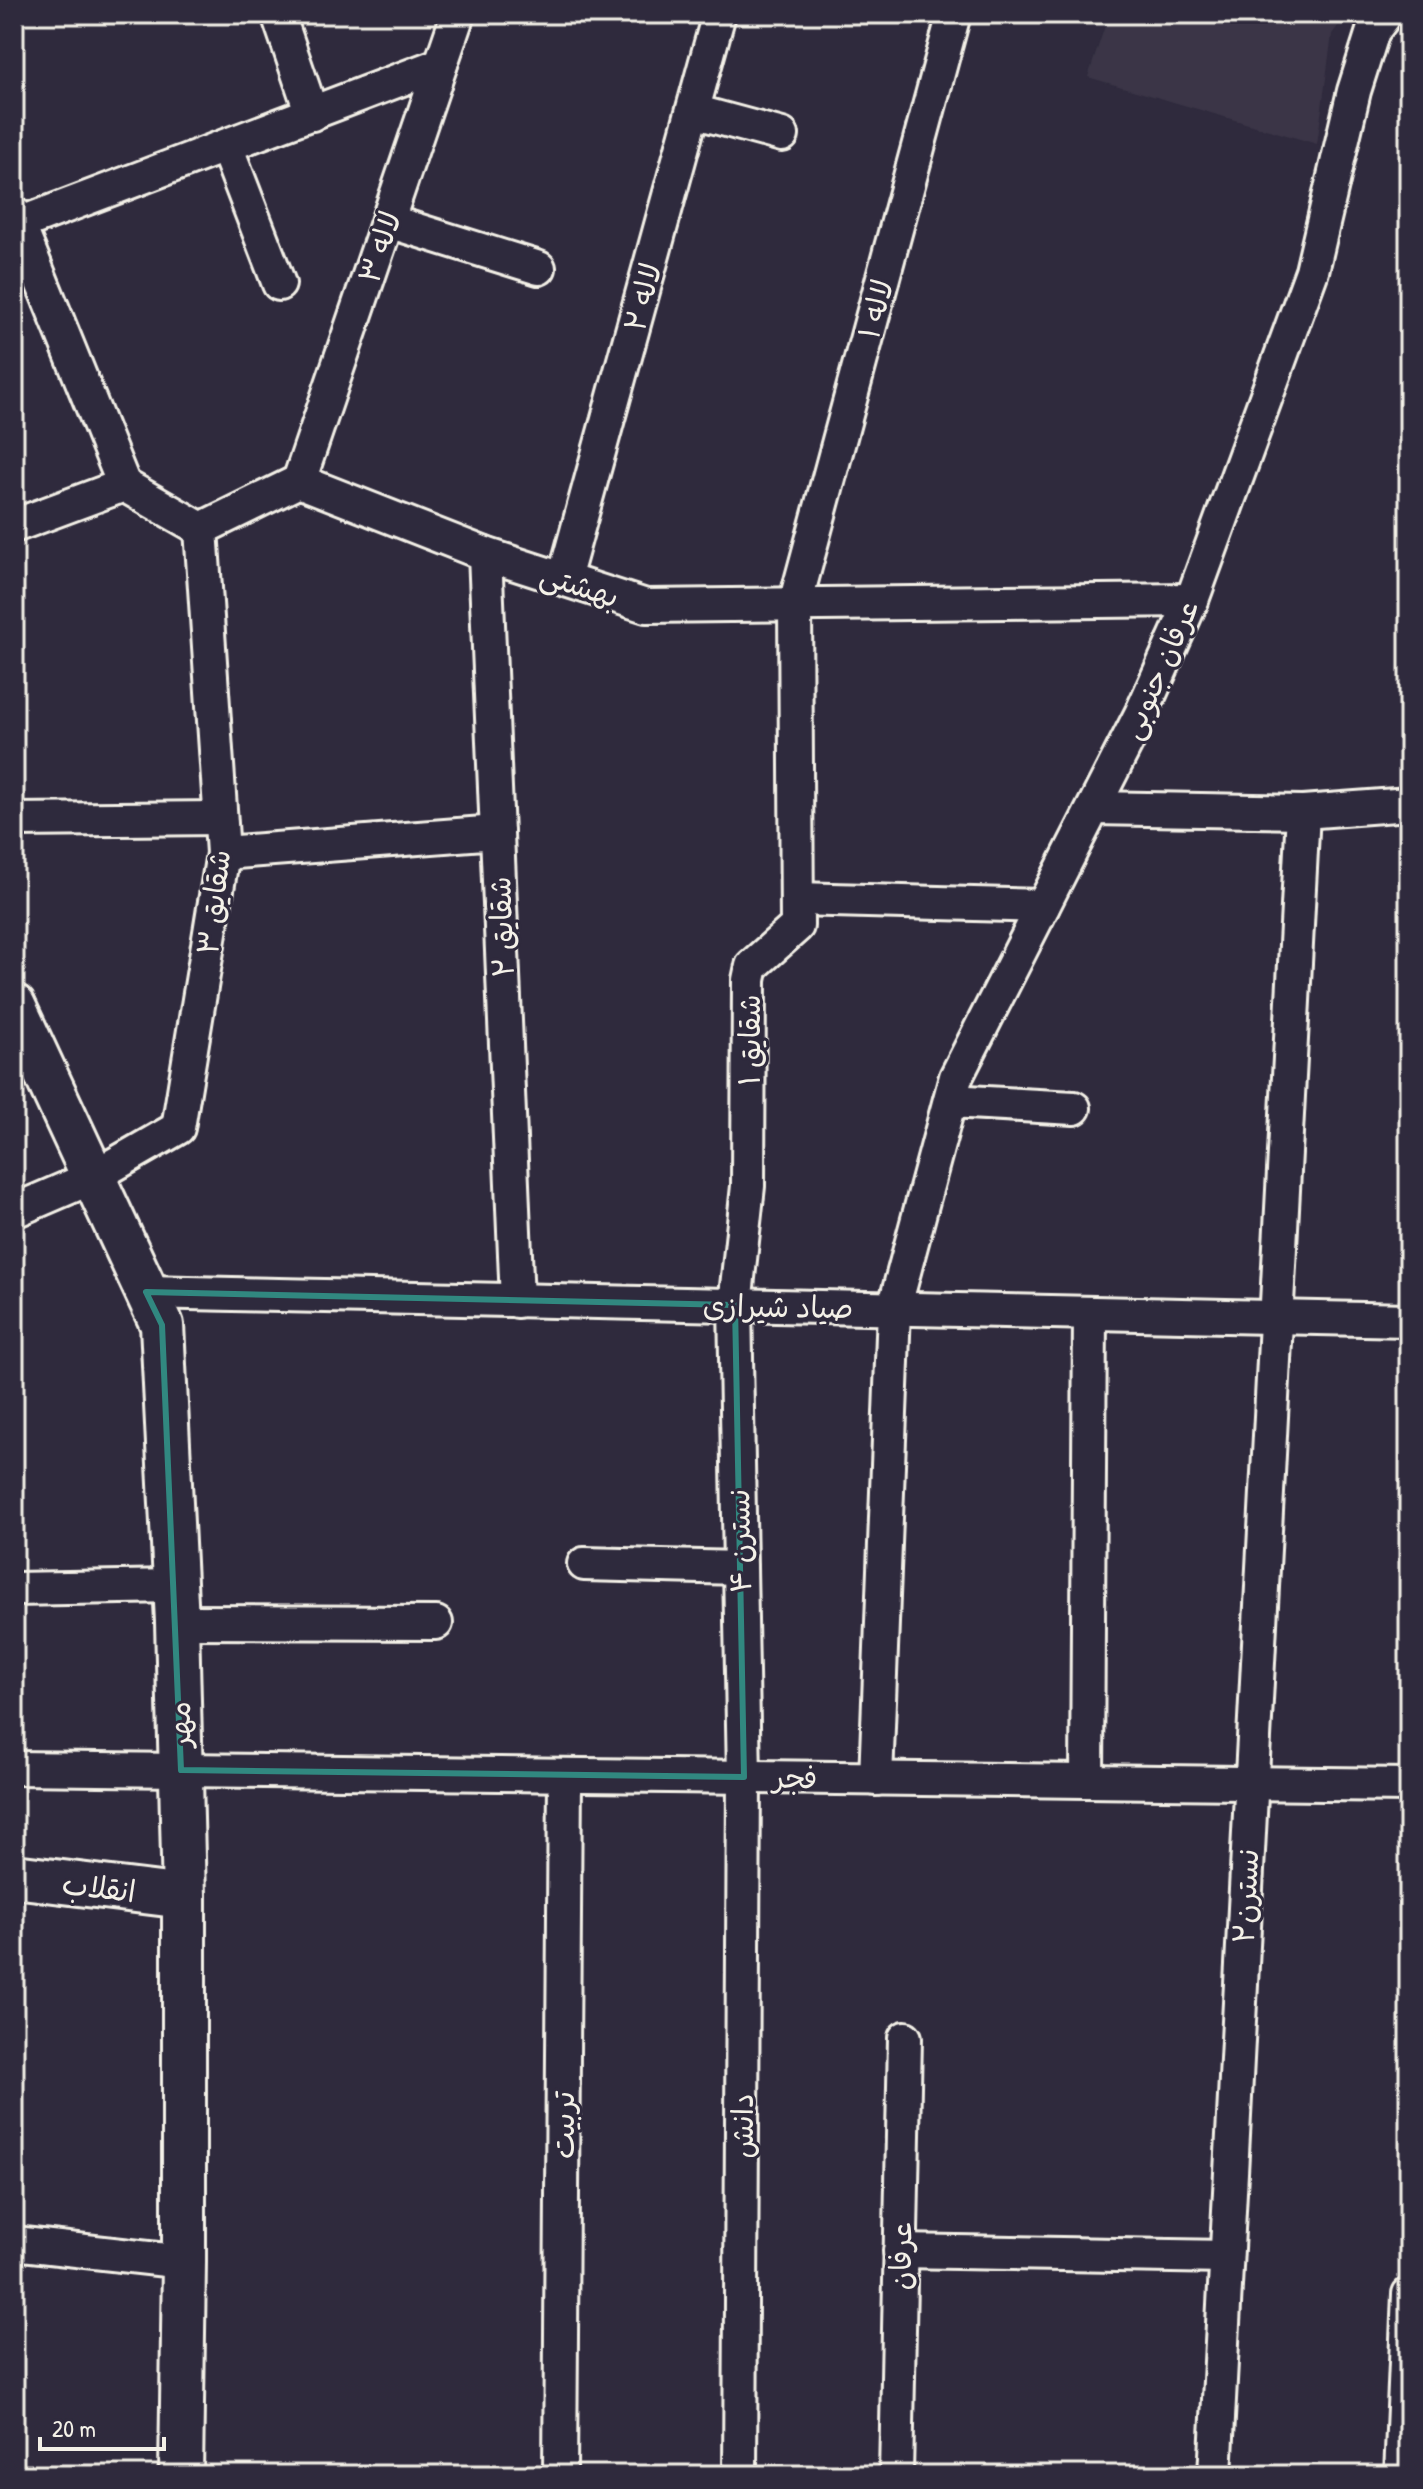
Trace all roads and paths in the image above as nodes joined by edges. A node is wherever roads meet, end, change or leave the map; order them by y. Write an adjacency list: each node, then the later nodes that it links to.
1 (278, 14): 8 (street)
2 (458, 14): 6 (street, لاله ۳)
3 (719, 14): 7 (street, لاله ۲)
4 (954, 14): 22 (street, لاله ۱)
5 (1386, 14): 21 (street, عرفان جنوبی)
6 (441, 64): 8 (street); 12 (street, لاله ۳)
7 (693, 111): 9 (street); 20 (street, لاله ۲)
8 (312, 114): 10 (street)
9 (782, 135)
10 (226, 146): 11 (street); 14 (street)
11 (16, 218): 16 (street)
12 (388, 221): 13 (street); 15 (street, لاله ۳)
13 (539, 268)
14 (279, 284)
15 (299, 481): 18 (street); 19 (street, بهشتی)
16 (124, 485): 17 (street); 18 (street)
17 (14, 526)
18 (201, 529): 26 (street, شقایق ۳)
19 (485, 554): 20 (street, بهشتی); 28 (street, شقایق ۲)
20 (564, 579): 22 (street, بهشتی)
21 (1192, 600): 22 (street, بهشتی); 24 (street, عرفان جنوبی)
22 (795, 604): 30 (street, شقایق ۱)
23 (1409, 804): 25 (street)
24 (1094, 808): 25 (street); 31 (street, عرفان جنوبی)
25 (1303, 812): 42 (street, نسترن۲)
26 (220, 818): 27 (street); 29 (street, شقایق ۳)
27 (14, 820)
28 (497, 832): 29 (street); 38 (street, شقایق ۲)
29 (223, 853): 35 (street, شقایق ۳)
30 (797, 899): 31 (street); 39 (street, شقایق ۱)
31 (1043, 906): 33 (street, عرفان جنوبی)
32 (14, 1006): 35 (street, مهر)
33 (950, 1101): 34 (street); 40 (street, عرفان جنوبی)
34 (1074, 1108)
35 (93, 1177): 36 (street); 37 (street, مهر)
36 (14, 1211)
37 (146, 1292): 38 (street, صیاد شیرازی); 47 (street, مهر)
38 (517, 1301): 39 (street, صیاد شیرازی)
39 (735, 1305): 40 (street, صیاد شیرازی); 45 (street, نسترن ۴)
40 (894, 1309): 41 (street, صیاد شیرازی); 53 (street, عرفان جنوبی)
41 (1090, 1313): 42 (street, صیاد شیرازی); 54 (street)
42 (1276, 1317): 43 (street, صیاد شیرازی); 55 (street, نسترن۲)
43 (1409, 1320)
44 (584, 1564): 45 (street)
45 (740, 1568): 52 (street, نسترن ۴)
46 (14, 1589): 47 (street)
47 (176, 1604): 48 (street); 50 (street, مهر)
48 (436, 1623)
49 (14, 1768): 50 (street, فجر)
50 (181, 1770): 51 (street, فجر); 58 (street, مهر)
51 (565, 1775): 52 (street, فجر); 66 (street, تربیت)
52 (744, 1777): 53 (street, فجر); 67 (street, دانش)
53 (876, 1779): 54 (street, فجر)
54 (1087, 1781): 55 (street, فجر)
55 (1251, 1783): 56 (street, فجر); 62 (street, نسترن۲)
56 (1409, 1785)
57 (14, 1876): 58 (street, انقلاب)
58 (184, 1897): 63 (street, مهر)
59 (905, 2038): 61 (street, عرفان)
60 (14, 2243): 63 (street)
61 (900, 2251): 62 (street); 68 (street, عرفان)
62 (1226, 2257): 69 (street, نسترن۲)
63 (184, 2262): 65 (street, مهر)
64 (1409, 2294): 70 (street)
65 (181, 2475)
66 (560, 2475)
67 (740, 2475)
68 (896, 2475)
69 (1215, 2475)
70 (1401, 2475)

